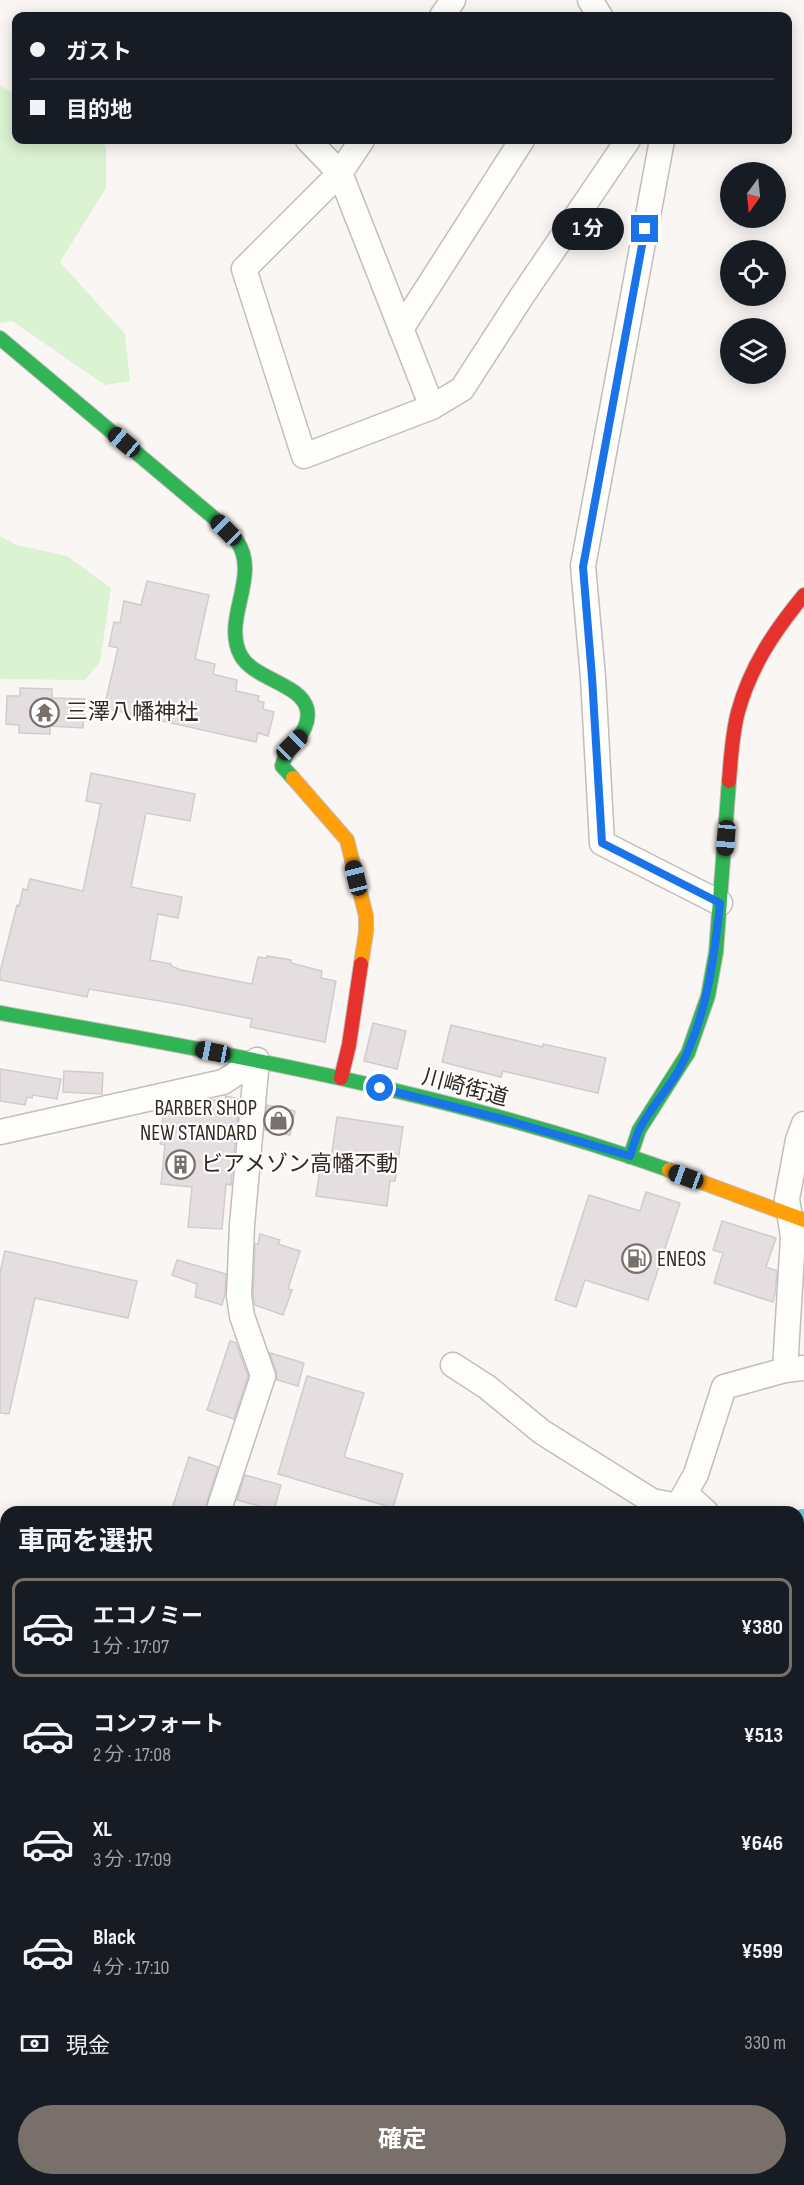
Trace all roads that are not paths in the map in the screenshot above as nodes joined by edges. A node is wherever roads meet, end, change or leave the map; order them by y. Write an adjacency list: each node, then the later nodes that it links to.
1 (312, 144): 6 (street)
2 (359, 144): 6 (street)
3 (519, 144): 7 (street)
4 (625, 144): 9 (street)
5 (661, 144): 11 (street)
6 (340, 173): 7 (street); 9 (street)
7 (401, 329): 9 (street)
8 (0, 338): 14 (street)
9 (432, 407)
10 (804, 595): 11 (street)
11 (720, 903): 17 (street)
12 (0, 1013): 13 (street, 川崎街道)
13 (257, 1060): 14 (street, 川崎街道); 16 (street); 22 (street)
14 (342, 1078): 17 (street, 川崎街道)
15 (804, 1124): 18 (street)
16 (0, 1132)
17 (630, 1156): 18 (street, 川崎街道)
18 (796, 1217): 20 (street)
19 (453, 1365): 21 (street)
20 (794, 1369): 21 (street)
21 (686, 1494): 23 (street)
22 (221, 1506)
23 (699, 1506)

